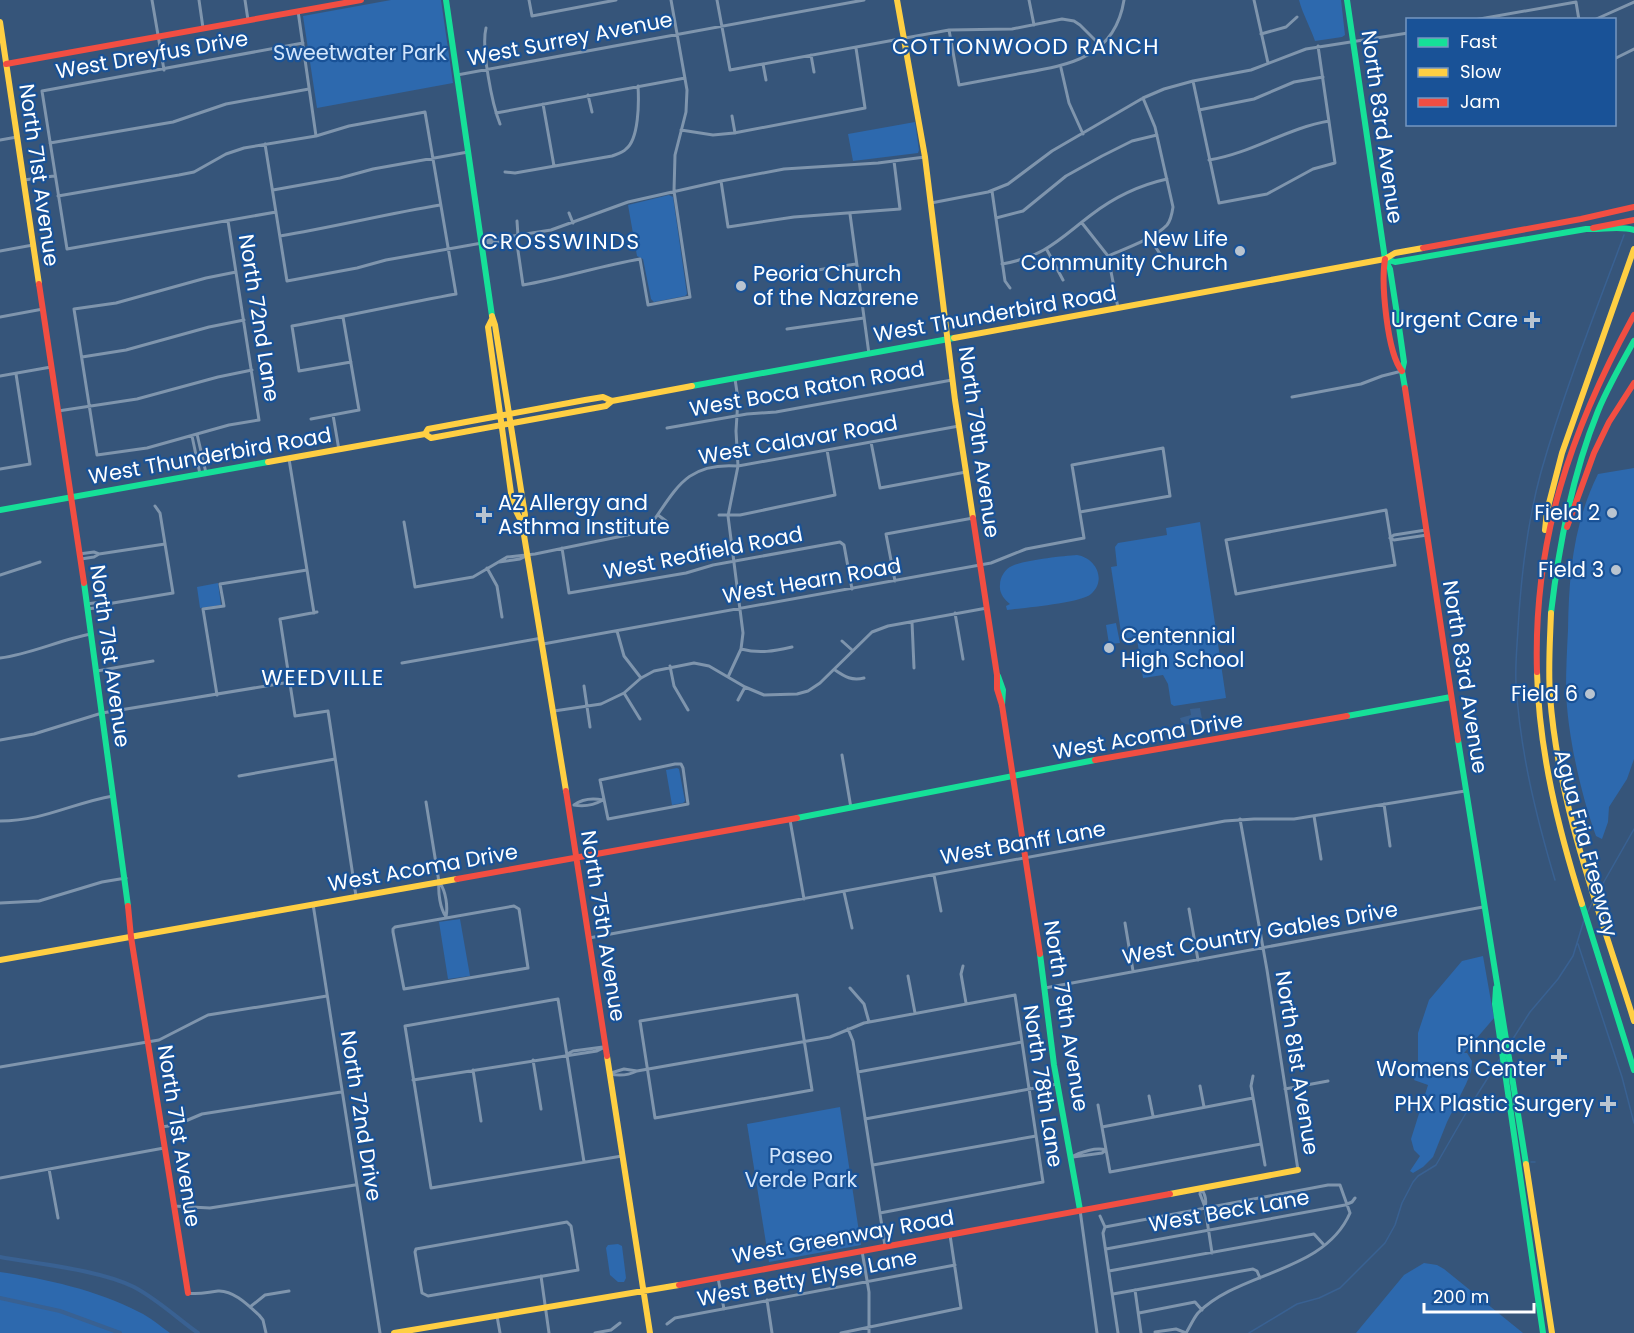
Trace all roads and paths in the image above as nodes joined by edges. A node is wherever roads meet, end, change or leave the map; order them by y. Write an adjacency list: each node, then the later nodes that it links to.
1 (152, 0): 33 (street)
2 (199, 0): 27 (street)
3 (245, 0): 23 (street)
4 (361, 0): 18 (main road)
5 (446, 0): 50 (main road, North 75th Avenue)
6 (529, 0): 7 (street)
7 (616, 0)
8 (671, 0): 31 (street)
9 (717, 0): 26 (street)
10 (864, 0): 26 (street, West Surrey Avenue)
11 (897, 0): 34 (main road, North 79th Avenue)
12 (1029, 0): 25 (street)
13 (1124, 0): 37 (street)
14 (1254, 0): 32 (street)
15 (1347, 0): 35 (main road, North 83rd Avenue)
16 (1576, 1): 19 (street); 21 (street)
17 (1634, 2): 22 (street)
18 (298, 11): 23 (main road); 36 (street)
19 (1500, 17)
20 (1297, 18): 32 (street)
21 (1580, 18)
22 (1598, 18)
23 (248, 20): 27 (main road)
24 (0, 22): 44 (main road, North 71st Avenue)
25 (1034, 25): 29 (street); 37 (street)
26 (722, 26): 31 (street, West Surrey Avenue); 45 (street)
27 (203, 28): 33 (main road)
28 (486, 28): 47 (street)
29 (949, 30): 34 (street); 46 (street)
30 (1406, 33): 35 (street)
31 (677, 34): 47 (street, West Surrey Avenue); 52 (street)
32 (1261, 34): 43 (street)
33 (158, 36): 44 (main road); 48 (street)
34 (902, 39): 39 (street); 76 (main road, North 79th Avenue)
35 (1353, 40): 38 (street); 114 (main road, North 83rd Avenue)
36 (303, 43): 48 (street, West Dreyfus Drive); 56 (street)
37 (1100, 45): 46 (street)
38 (1318, 46): 43 (street); 51 (street)
39 (856, 48): 41 (street); 67 (street)
40 (1634, 49): 42 (street)
41 (811, 56): 45 (street); 49 (street)
42 (1616, 57)
43 (1268, 63): 54 (street)
44 (6, 64): 71 (main road, North 71st Avenue)
45 (763, 64): 53 (street)
46 (1060, 67): 68 (street)
47 (488, 69): 50 (street, West Surrey Avenue); 62 (street)
48 (164, 70): 73 (street, West Dreyfus Drive)
49 (814, 72)
50 (458, 75): 75 (main road, North 75th Avenue)
51 (1323, 77): 60 (street); 64 (street)
52 (685, 78): 55 (street); 66 (street)
53 (766, 81)
54 (1193, 81): 58 (street); 60 (street)
55 (638, 86): 57 (street); 80 (street)
56 (309, 89): 70 (street); 73 (street)
57 (588, 95): 59 (street); 61 (street)
58 (1143, 98): 68 (street); 69 (street)
59 (543, 104): 62 (street); 80 (street)
60 (1198, 110): 78 (street)
61 (592, 112)
62 (496, 113): 65 (street)
63 (732, 116): 67 (street)
64 (1329, 121): 78 (street); 78 (street)
65 (500, 124)
66 (681, 130): 67 (street); 87 (street)
67 (735, 133)
68 (1083, 134): 88 (street)
69 (1157, 135): 83 (street); 96 (street)
70 (316, 136): 74 (street); 77 (street)
71 (17, 137): 72 (street); 84 (main road, North 71st Avenue)
72 (0, 140)
73 (50, 144): 82 (street)
74 (266, 144): 86 (street); 89 (street)
75 (469, 152): 77 (street); 107 (main road, North 75th Avenue)
76 (925, 157): 79 (street); 90 (main road, North 79th Avenue)
77 (432, 158): 86 (street); 91 (street)
78 (1209, 160)
79 (894, 161): 85 (street); 95 (street)
80 (554, 166): 81 (street)
81 (505, 172)
82 (55, 176): 84 (street); 89 (street)
83 (1167, 179): 101 (street); 106 (street)
84 (24, 180): 108 (main road, North 71st Avenue)
85 (721, 181): 87 (street); 95 (street)
86 (273, 190): 93 (street)
87 (674, 191): 100 (street); 105 (street)
88 (992, 191): 90 (street); 96 (street)
89 (58, 196): 97 (street)
90 (931, 203): 133 (main road, North 79th Avenue)
91 (440, 205): 104 (street); 109 (street)
92 (1634, 207): 114 (main road, West Thunderbird Road)
93 (276, 212): 97 (street); 104 (street)
94 (569, 213): 100 (street)
95 (850, 214): 116 (street)
96 (996, 218): 117 (street)
97 (228, 220): 118 (street, North 72nd Lane)
98 (1634, 220): 102 (main road, West Thunderbird Road)
99 (516, 221): 105 (street)
100 (573, 223): 105 (street)
101 (1082, 223): 110 (street); 113 (street)
102 (1586, 229): 103 (main road); 114 (main road, West Thunderbird Road)
103 (1634, 230)
104 (280, 236): 109 (street)
105 (517, 237): 107 (street)
106 (1149, 237): 113 (street); 115 (street)
107 (482, 243): 109 (street); 131 (main road, North 75th Avenue)
108 (33, 245): 112 (street); 125 (main road, North 71st Avenue)
109 (448, 249): 128 (street)
110 (1047, 249): 117 (street); 120 (street)
111 (1634, 249): 195 (main road)
112 (0, 251)
113 (1108, 256): 124 (street)
114 (1385, 259): 124 (main road, West Thunderbird Road); 140 (main road, North 83rd Avenue)
115 (1164, 260)
116 (856, 264): 119 (street); 129 (street)
117 (1002, 264): 121 (street)
118 (236, 272): 123 (street); 130 (street, North 72nd Lane)
119 (779, 276)
120 (1063, 280)
121 (1010, 288)
122 (80, 300): 123 (street)
123 (81, 308): 136 (street)
124 (1118, 308): 133 (main road, West Thunderbird Road)
125 (43, 309): 127 (street); 138 (main road, North 71st Avenue)
126 (1634, 315): 195 (main road, Agua Fria Freeway)
127 (0, 317)
128 (343, 317): 137 (street); 137 (street)
129 (864, 318): 132 (street); 135 (street)
130 (244, 320): 136 (street); 139 (street, North 72nd Lane)
131 (492, 320): 150 (main road, North 75th Avenue); 152 (main road, North 75th Avenue)
132 (787, 328)
133 (948, 339): 135 (main road, West Thunderbird Road); 144 (main road, North 79th Avenue)
134 (1634, 341): 187 (main road, Agua Fria Freeway)
135 (869, 354): 143 (main road, West Thunderbird Road)
136 (82, 357): 148 (street)
137 (351, 362): 151 (street)
138 (51, 367): 141 (street); 149 (main road, North 71st Avenue)
139 (252, 370): 148 (street); 155 (street, North 72nd Lane)
140 (1402, 371): 146 (street); 183 (main road, North 83rd Avenue)
141 (16, 374): 142 (street); 169 (street)
142 (0, 376)
143 (735, 379): 147 (main road, West Thunderbird Road); 153 (street)
144 (952, 380): 153 (street, West Boca Raton Road); 158 (main road, North 79th Avenue)
145 (1634, 383): 187 (main road)
146 (1292, 397)
147 (612, 401): 150 (main road, West Thunderbird Road); 156 (main road, West Thunderbird Road)
148 (89, 406): 149 (street); 163 (street)
149 (58, 411): 172 (main road, North 71st Avenue)
150 (509, 414): 152 (main road, West Thunderbird Road); 156 (main road, North 75th Avenue)
151 (333, 415): 154 (street); 165 (street)
152 (499, 416): 157 (main road, North 75th Avenue); 162 (main road, West Thunderbird Road)
153 (737, 416): 160 (street, West Boca Raton Road); 168 (street)
154 (311, 419)
155 (257, 421): 159 (street, North 72nd Lane); 161 (street)
156 (511, 424): 157 (main road, West Thunderbird Road); 182 (main road, North 75th Avenue)
157 (501, 426): 162 (main road, West Thunderbird Road); 182 (main road, North 75th Avenue)
158 (959, 426): 164 (street, West Calavar Road); 170 (main road, North 79th Avenue)
159 (256, 428)
160 (668, 428)
161 (197, 434): 163 (street); 171 (street)
162 (425, 435): 165 (main road, West Thunderbird Road)
163 (192, 436): 171 (street)
164 (871, 442): 166 (street, West Calavar Road); 170 (street)
165 (339, 450): 167 (main road, West Thunderbird Road)
166 (827, 450): 168 (street, West Calavar Road); 178 (street)
167 (289, 459): 171 (main road, West Thunderbird Road); 200 (street)
168 (738, 466): 176 (street, West Calavar Road); 178 (street)
169 (0, 469)
170 (966, 472): 179 (main road, North 79th Avenue)
171 (203, 474): 172 (main road, West Thunderbird Road)
172 (71, 498): 174 (main road, West Thunderbird Road); 193 (main road, North 71st Avenue)
173 (155, 506): 188 (street)
174 (0, 510)
175 (1080, 512): 175 (street); 198 (street, West Hearn Road)
176 (658, 515): 180 (street); 189 (street, West Calavar Road)
177 (719, 515): 178 (street)
178 (728, 516): 196 (street)
179 (973, 518): 198 (main road, North 79th Avenue); 202 (street)
180 (666, 521)
181 (404, 522): 199 (street, West Calavar Road)
182 (522, 524): 192 (main road, North 75th Avenue)
183 (1426, 533): 184 (street); 186 (street); 236 (main road, North 83rd Avenue)
184 (1403, 534): 185 (street); 186 (street)
185 (1390, 538): 185 (street); 186 (street)
186 (1404, 539)
187 (1561, 540): 290 (main road, Agua Fria Freeway)
188 (165, 544): 191 (street); 205 (street)
189 (562, 548): 192 (street, West Calavar Road); 196 (street, West Redfield Road)
190 (90, 553): 191 (street); 193 (street); 194 (street)
191 (99, 554): 194 (street)
192 (528, 555): 199 (street, West Calavar Road); 216 (main road, North 75th Avenue)
193 (79, 557): 194 (street); 206 (main road, North 71st Avenue)
194 (91, 558)
195 (1542, 559): 302 (main road, Agua Fria Freeway)
196 (733, 561): 203 (street, West Redfield Road); 209 (street)
197 (39, 562): 201 (street)
198 (980, 565): 202 (street, West Hearn Road); 208 (main road, North 79th Avenue)
199 (487, 568): 211 (street)
200 (307, 570): 231 (street); 235 (street)
201 (0, 575)
202 (895, 581): 203 (street, West Hearn Road)
203 (852, 589): 209 (street, West Hearn Road)
204 (97, 603): 205 (street); 206 (street); 207 (street)
205 (107, 604): 207 (street)
206 (86, 607): 207 (street); 214 (main road, North 71st Avenue)
207 (98, 608)
208 (987, 608): 210 (street); 248 (main road, North 79th Avenue)
209 (741, 609): 213 (street, West Hearn Road); 218 (street)
210 (955, 613): 212 (street); 221 (street)
211 (502, 617)
212 (912, 621): 219 (street); 225 (street)
213 (617, 631): 216 (street, West Hearn Road); 229 (street)
214 (91, 634): 220 (street); 227 (main road, North 71st Avenue)
215 (842, 640): 219 (street)
216 (543, 641): 223 (street, West Hearn Road); 240 (main road, North 75th Avenue)
217 (792, 647): 218 (street)
218 (741, 649): 228 (street)
219 (853, 650): 226 (street)
220 (0, 658)
221 (963, 659)
222 (153, 661): 227 (street)
223 (402, 663)
224 (670, 666): 228 (street); 229 (street); 239 (street)
225 (914, 668)
226 (835, 670): 230 (street); 233 (street)
227 (97, 671): 241 (main road, North 71st Avenue)
228 (728, 677): 233 (street)
229 (641, 678): 234 (street)
230 (864, 678)
231 (290, 682): 235 (street); 246 (street)
232 (584, 686): 238 (street)
233 (745, 687): 237 (street)
234 (624, 693): 238 (street); 242 (street)
235 (217, 695): 241 (street)
236 (1451, 697): 248 (main road, West Acoma Drive); 249 (main road, North 83rd Avenue)
237 (738, 700)
238 (587, 706): 240 (street); 243 (street)
239 (688, 710)
240 (554, 711): 260 (main road, North 75th Avenue)
241 (102, 713): 244 (street); 250 (main road, North 71st Avenue)
242 (640, 719)
243 (590, 727)
244 (0, 740)
245 (842, 754): 254 (street)
246 (335, 759): 247 (street); 267 (street)
247 (239, 776)
248 (1013, 777): 254 (main road, West Acoma Drive); 261 (main road, North 79th Avenue)
249 (1466, 791): 253 (street, West Banff Lane); 271 (main road, North 83rd Avenue)
250 (113, 796): 258 (street); 264 (main road, North 71st Avenue)
251 (603, 800): 251 (street); 251 (street)
252 (426, 802): 265 (street)
253 (1383, 804): 255 (street, West Banff Lane); 259 (street)
254 (851, 808): 257 (main road, West Acoma Drive)
255 (1314, 816): 256 (street, West Banff Lane); 262 (street)
256 (1240, 819): 261 (street, West Banff Lane); 279 (street, North 81st Avenue)
257 (790, 820): 260 (main road, West Acoma Drive); 268 (street)
258 (0, 821)
259 (1390, 846)
260 (576, 857): 265 (main road, West Acoma Drive); 278 (main road, North 75th Avenue)
261 (1026, 858): 263 (street, West Banff Lane); 286 (main road, North 79th Avenue)
262 (1321, 859)
263 (934, 875): 266 (street, West Banff Lane); 273 (street)
264 (126, 878): 269 (street); 277 (main road, North 71st Avenue)
265 (440, 882): 267 (main road, West Acoma Drive); 274 (street)
266 (844, 892): 268 (street, West Banff Lane); 276 (street)
267 (356, 896): 270 (main road, West Acoma Drive)
268 (804, 899): 278 (street, West Banff Lane)
269 (0, 903)
270 (313, 904): 277 (main road, West Acoma Drive); 287 (street, North 72nd Drive)
271 (1483, 907): 279 (street, West Country Gables Drive); 309 (main road, North 83rd Avenue)
272 (1189, 909): 281 (street)
273 (941, 911)
274 (446, 918): 274 (street)
275 (1125, 923): 283 (street)
276 (852, 928)
277 (131, 937): 280 (main road, West Acoma Drive); 294 (main road, North 71st Avenue)
278 (588, 938): 296 (main road, North 75th Avenue)
279 (1263, 948): 281 (street, West Country Gables Drive); 312 (street, North 81st Avenue)
280 (0, 960)
281 (1198, 960): 283 (street, West Country Gables Drive)
282 (963, 966): 288 (street)
283 (1133, 972): 286 (street, West Country Gables Drive)
284 (908, 976): 289 (street)
285 (850, 988): 291 (street)
286 (1043, 988): 308 (main road, North 79th Avenue)
287 (327, 996): 294 (street); 313 (street, North 72nd Drive)
288 (966, 1003): 289 (street); 295 (street, North 78th Lane)
289 (915, 1012): 291 (street)
290 (1634, 1021)
291 (869, 1022): 292 (street)
292 (848, 1029): 293 (street); 303 (street)
293 (804, 1041): 300 (street); 300 (street); 300 (street)
294 (148, 1042): 299 (street); 322 (main road, North 71st Avenue)
295 (1022, 1042): 303 (street); 311 (street, North 78th Lane)
296 (605, 1047): 297 (street); 304 (main road, North 75th Avenue)
297 (567, 1054): 298 (street); 306 (street); 330 (street)
298 (533, 1060): 301 (street); 318 (street)
299 (0, 1067)
300 (648, 1069): 304 (street)
301 (473, 1070): 306 (street); 321 (street)
302 (1634, 1070)
303 (858, 1072): 320 (street)
304 (609, 1074): 328 (main road, North 75th Avenue)
305 (1253, 1076): 315 (street)
306 (413, 1080): 330 (street)
307 (1328, 1081): 312 (street)
308 (1057, 1084): 311 (street); 329 (main road, North 79th Avenue)
309 (1510, 1085): 391 (main road, North 83rd Avenue); 392 (main road, North 83rd Avenue)
310 (1200, 1086): 317 (street)
311 (1029, 1089): 320 (street); 324 (street, North 78th Lane)
312 (1285, 1089): 334 (street, North 81st Avenue)
313 (342, 1092): 322 (street); 336 (street, North 72nd Drive)
314 (1149, 1096): 319 (street)
315 (1253, 1098): 317 (street); 325 (street)
316 (1098, 1105): 323 (street)
317 (1204, 1107): 319 (street)
318 (541, 1109)
319 (1153, 1116): 323 (street)
320 (865, 1119): 331 (street)
321 (481, 1121)
322 (161, 1126): 326 (main road, North 71st Avenue)
323 (1102, 1126): 327 (street)
324 (1036, 1136): 331 (street); 343 (street, North 78th Lane)
325 (1261, 1144): 327 (street); 332 (street)
326 (164, 1148): 333 (street); 340 (main road, North 71st Avenue)
327 (1106, 1150): 329 (street)
328 (622, 1156): 330 (street); 361 (main road, North 75th Avenue)
329 (1071, 1157): 342 (main road, North 79th Avenue)
330 (584, 1162)
331 (872, 1165): 343 (street)
332 (1265, 1165)
333 (49, 1169): 335 (street); 345 (street)
334 (1298, 1170): 337 (main road, West Greenway Road)
335 (0, 1178)
336 (356, 1185): 340 (street); 378 (street, North 72nd Drive)
337 (1201, 1188): 341 (street); 342 (main road, West Greenway Road)
338 (1355, 1198): 339 (street)
339 (1348, 1204): 341 (street); 347 (street, West Beck Lane); 349 (street)
340 (173, 1206): 363 (main road, North 71st Avenue)
341 (1204, 1208): 346 (street); 347 (street)
342 (1080, 1210): 348 (main road, West Greenway Road); 387 (street, North 79th Avenue)
343 (880, 1213): 350 (street)
344 (1100, 1216): 346 (street)
345 (58, 1218)
346 (1105, 1227): 351 (street)
347 (1208, 1230): 351 (street, West Beck Lane); 353 (street)
348 (950, 1235): 350 (main road, West Greenway Road); 354 (street)
349 (1324, 1245): 353 (street); 358 (street)
350 (885, 1246): 352 (main road, West Greenway Road)
351 (1106, 1249): 355 (street)
352 (862, 1251): 357 (main road, West Greenway Road); 359 (street)
353 (1212, 1253): 355 (street)
354 (955, 1265): 359 (street, West Betty Elyse Lane); 374 (street)
355 (1109, 1272): 364 (street)
356 (541, 1276): 356 (street); 367 (street)
357 (718, 1277): 361 (main road, West Greenway Road); 368 (street)
358 (1260, 1278): 360 (street); 369 (street)
359 (867, 1281): 365 (street, West Betty Elyse Lane); 374 (street)
360 (1135, 1290): 364 (street); 370 (street)
361 (643, 1291): 367 (main road, West Greenway Road); 383 (main road, North 75th Avenue)
362 (289, 1292): 366 (street)
363 (189, 1293): 366 (street)
364 (1113, 1294): 388 (street)
365 (767, 1300): 368 (street, West Betty Elyse Lane); 384 (street)
366 (250, 1307): 377 (street)
367 (546, 1308): 371 (main road, West Greenway Road); 381 (street)
368 (723, 1309): 373 (street, West Betty Elyse Lane)
369 (1202, 1310): 370 (street); 390 (street)
370 (1139, 1313): 389 (street)
371 (497, 1316): 379 (main road, West Greenway Road); 380 (street)
372 (620, 1323): 382 (street)
373 (667, 1324)
374 (868, 1328): 385 (street); 386 (street)
375 (1155, 1332): 376 (street)
376 (1164, 1332): 390 (street)
377 (266, 1333)
378 (380, 1333)
379 (394, 1333)
380 (500, 1333)
381 (549, 1333)
382 (596, 1333)
383 (650, 1333)
384 (772, 1333)
385 (841, 1333)
386 (869, 1333)
387 (1097, 1333)
388 (1118, 1333)
389 (1142, 1333)
390 (1186, 1333)
391 (1543, 1333)
392 (1552, 1333)

